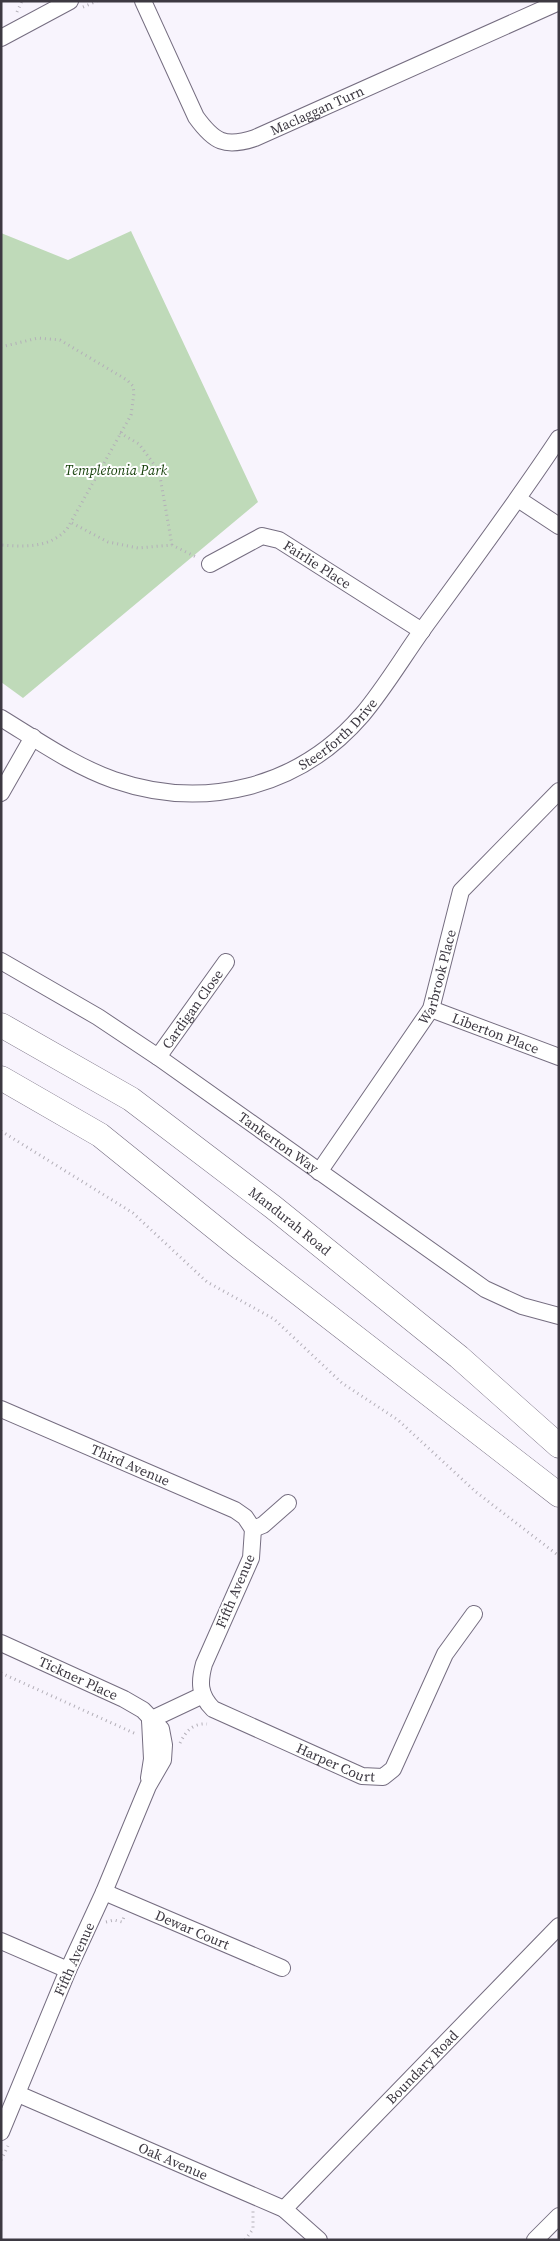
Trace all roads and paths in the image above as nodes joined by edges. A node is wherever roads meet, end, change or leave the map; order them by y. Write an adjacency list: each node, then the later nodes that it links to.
1 (70, 1): 4 (street)
2 (143, 1): 3 (street, Maclaggan Turn)
3 (559, 2)
4 (51, 5): 5 (street)
5 (1, 38)
6 (1, 347): 7 (path)
7 (120, 433): 10 (path); 13 (path)
8 (559, 438): 9 (street, Steerforth Drive)
9 (518, 499): 11 (street); 15 (street, Steerforth Drive)
10 (72, 523): 12 (path); 13 (path)
11 (559, 526)
12 (1, 545)
13 (172, 545): 14 (path)
14 (210, 564): 15 (street, Fairlie Place)
15 (422, 631): 17 (street, Steerforth Drive)
16 (1, 718): 17 (street, Steerforth Drive)
17 (33, 737): 19 (street)
18 (559, 791): 22 (street, Warbrook Place)
19 (1, 793)
20 (1, 961): 24 (street, Tankerton Way)
21 (226, 962): 24 (street, Cardigan Close)
22 (431, 1009): 25 (street, Liberton Place); 28 (street, Warbrook Place)
23 (1, 1025): 31 (highway, Mandurah Road)
24 (158, 1057): 28 (street, Tankerton Way)
25 (559, 1057)
26 (1, 1078): 32 (highway)
27 (1, 1131): 35 (path)
28 (319, 1172): 29 (street, Tankerton Way)
29 (559, 1316)
30 (1, 1409): 34 (street, Third Avenue)
31 (559, 1446)
32 (559, 1495)
33 (288, 1503): 34 (street)
34 (254, 1529): 39 (street, Fifth Avenue)
35 (559, 1556)
36 (474, 1614): 39 (street, Harper Court)
37 (1, 1643): 40 (street, Tickner Place)
38 (1, 1673): 41 (path)
39 (203, 1695): 40 (street)
40 (150, 1720): 41 (street, Fifth Avenue); 42 (street, Fifth Avenue)
41 (151, 1740): 42 (street, Fifth Avenue)
42 (148, 1786): 43 (street, Fifth Avenue)
43 (104, 1892): 46 (street, Dewar Court); 47 (street, Fifth Avenue)
44 (559, 1926): 51 (street, Boundary Road)
45 (1, 1941): 47 (street)
46 (282, 1968)
47 (68, 1970): 48 (street, Fifth Avenue)
48 (18, 2094): 49 (street, Fifth Avenue); 50 (street, Oak Avenue)
49 (1, 2132)
50 (253, 2195): 51 (street, Oak Avenue); 53 (path)
51 (284, 2209): 54 (street, Oak Avenue)
52 (559, 2216): 55 (street)
53 (245, 2240)
54 (320, 2240)
55 (534, 2240)

